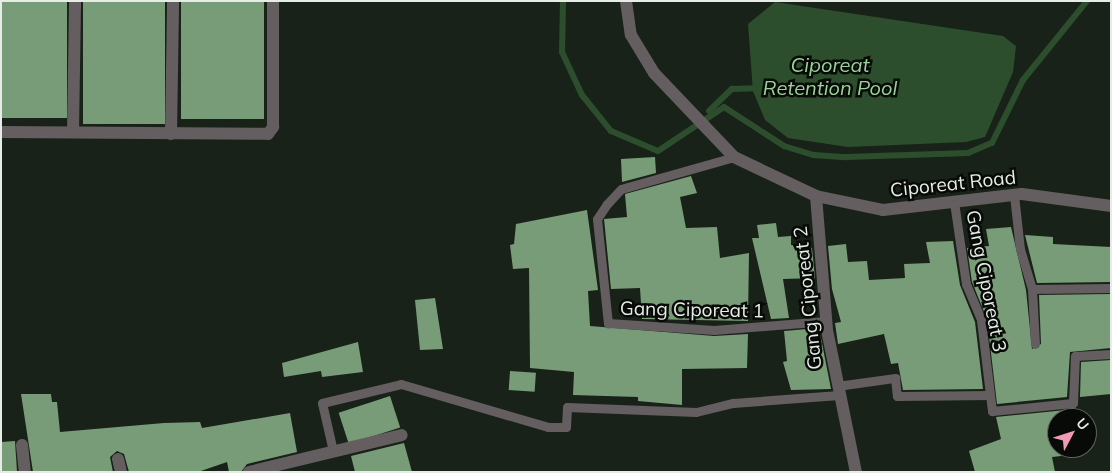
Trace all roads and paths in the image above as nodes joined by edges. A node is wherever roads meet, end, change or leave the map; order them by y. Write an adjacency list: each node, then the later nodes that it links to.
1 (75, 1): 6 (street)
2 (173, 1): 7 (street)
3 (274, 1): 7 (street)
4 (626, 1): 8 (street, Ciporeat Road)
5 (1, 132): 6 (street)
6 (73, 132): 7 (street)
7 (171, 134)
8 (734, 157): 10 (street, Ciporeat Road); 15 (lane, Gang Ciporeat 1)
9 (1014, 195): 11 (street, Ciporeat Road); 12 (street, Ciporeat Road); 14 (lane)
10 (816, 196): 11 (street, Ciporeat Road); 15 (street, Gang Ciporeat 2)
11 (954, 202): 19 (lane, Gang Ciporeat 3)
12 (1111, 206)
13 (1111, 288): 14 (lane)
14 (1032, 289): 16 (lane)
15 (827, 321): 18 (street, Gang Ciporeat 2)
16 (1036, 344)
17 (1111, 354): 19 (lane, Gang Ciporeat 3)
18 (838, 391): 19 (lane); 22 (lane); 25 (street, Gang Ciporeat 2)
19 (990, 395)
20 (402, 435): 22 (street)
21 (22, 445): 23 (street)
22 (333, 451): 24 (street)
23 (25, 472)
24 (249, 472)
25 (856, 472)

